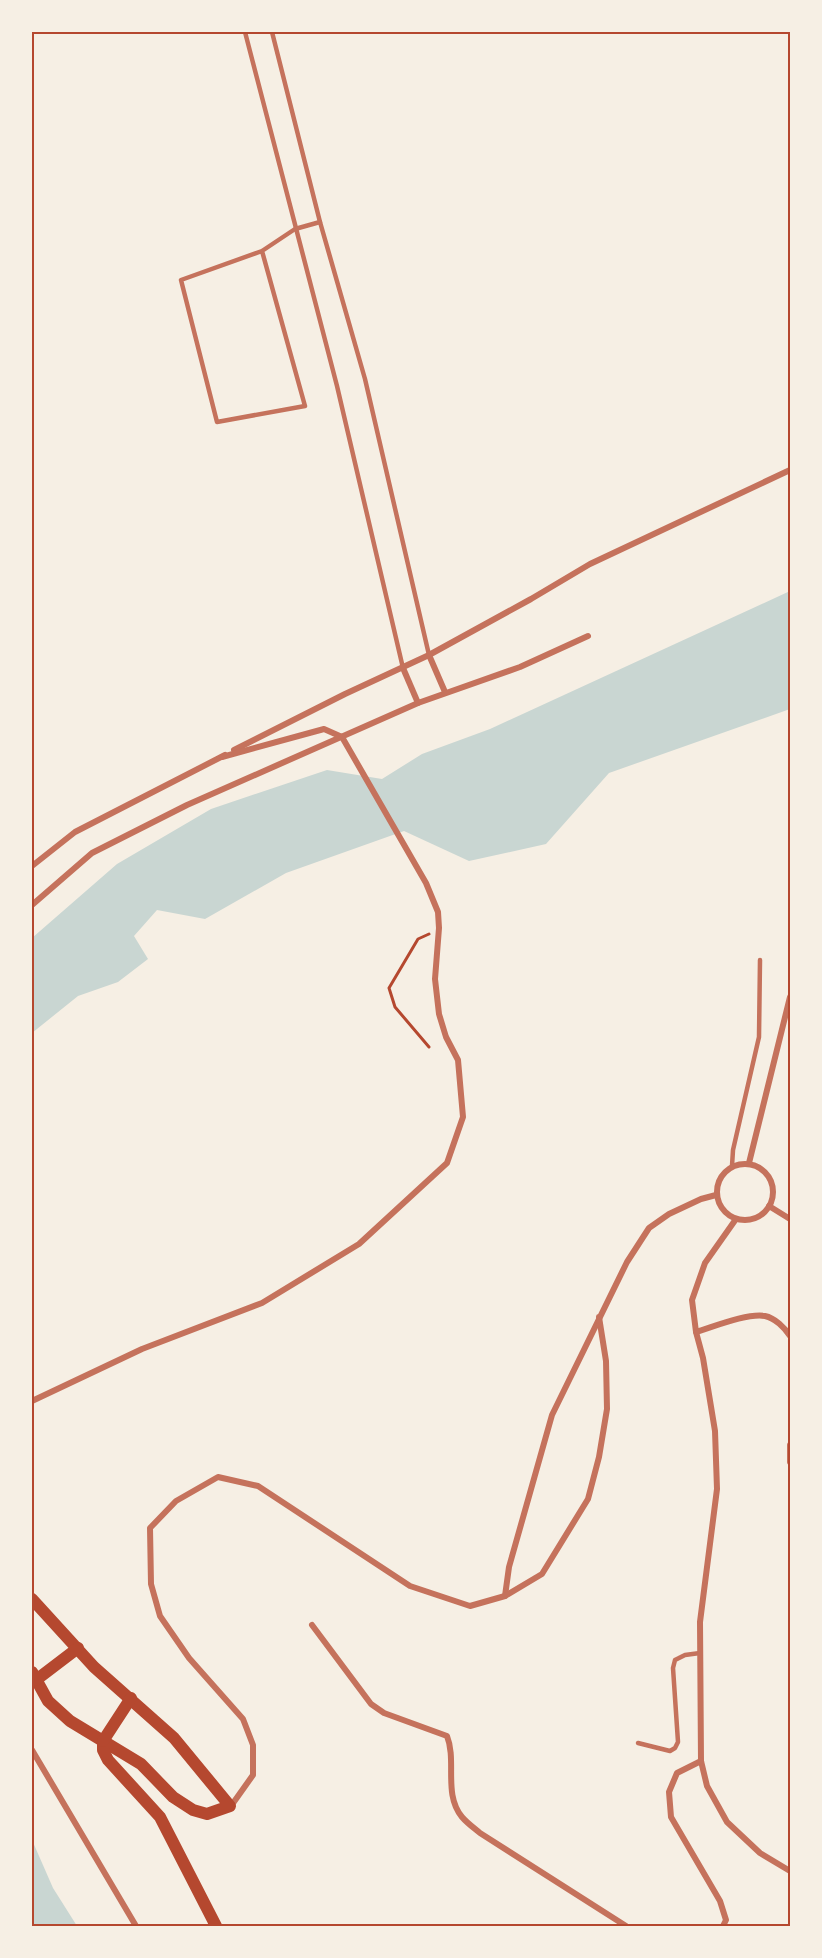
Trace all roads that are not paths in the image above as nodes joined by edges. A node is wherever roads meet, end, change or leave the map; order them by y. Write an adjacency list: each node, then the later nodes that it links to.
1 (245, 32): 4 (lane)
2 (272, 32): 3 (lane)
3 (320, 222): 4 (lane); 8 (lane)
4 (295, 229): 5 (lane); 9 (lane)
5 (262, 251): 5 (lane)
6 (790, 472): 8 (street)
7 (588, 636): 10 (street)
8 (429, 655): 9 (street); 10 (street)
9 (403, 668): 11 (street); 13 (street)
10 (445, 692): 11 (street)
11 (418, 703): 12 (street)
12 (342, 737): 13 (street); 15 (street); 27 (street)
13 (222, 756): 14 (street)
14 (32, 866)
15 (32, 905)
16 (760, 960): 19 (lane)
17 (790, 997): 18 (street)
18 (749, 1163): 19 (street); 21 (street)
19 (732, 1166): 20 (street)
20 (716, 1196): 22 (street); 24 (street)
21 (769, 1206): 22 (street); 23 (street)
22 (736, 1219): 25 (street)
23 (790, 1219)
24 (599, 1317): 30 (street); 30 (street)
25 (696, 1332): 26 (street); 34 (street)
26 (790, 1336)
27 (32, 1401)
28 (790, 1446): 29 (street)
29 (790, 1462)
30 (505, 1596): 41 (street)
31 (32, 1599): 33 (main road)
32 (312, 1625): 45 (street)
33 (78, 1648): 35 (main road); 36 (main road)
34 (700, 1653): 38 (lane); 40 (street)
35 (34, 1676): 37 (main road)
36 (131, 1698): 37 (main road); 41 (main road)
37 (103, 1741): 41 (main road); 44 (main road)
38 (638, 1743)
39 (32, 1750): 43 (street)
40 (701, 1761): 42 (street); 46 (street)
41 (230, 1806)
42 (790, 1871)
43 (136, 1926)
44 (216, 1926)
45 (626, 1926)
46 (723, 1926)

